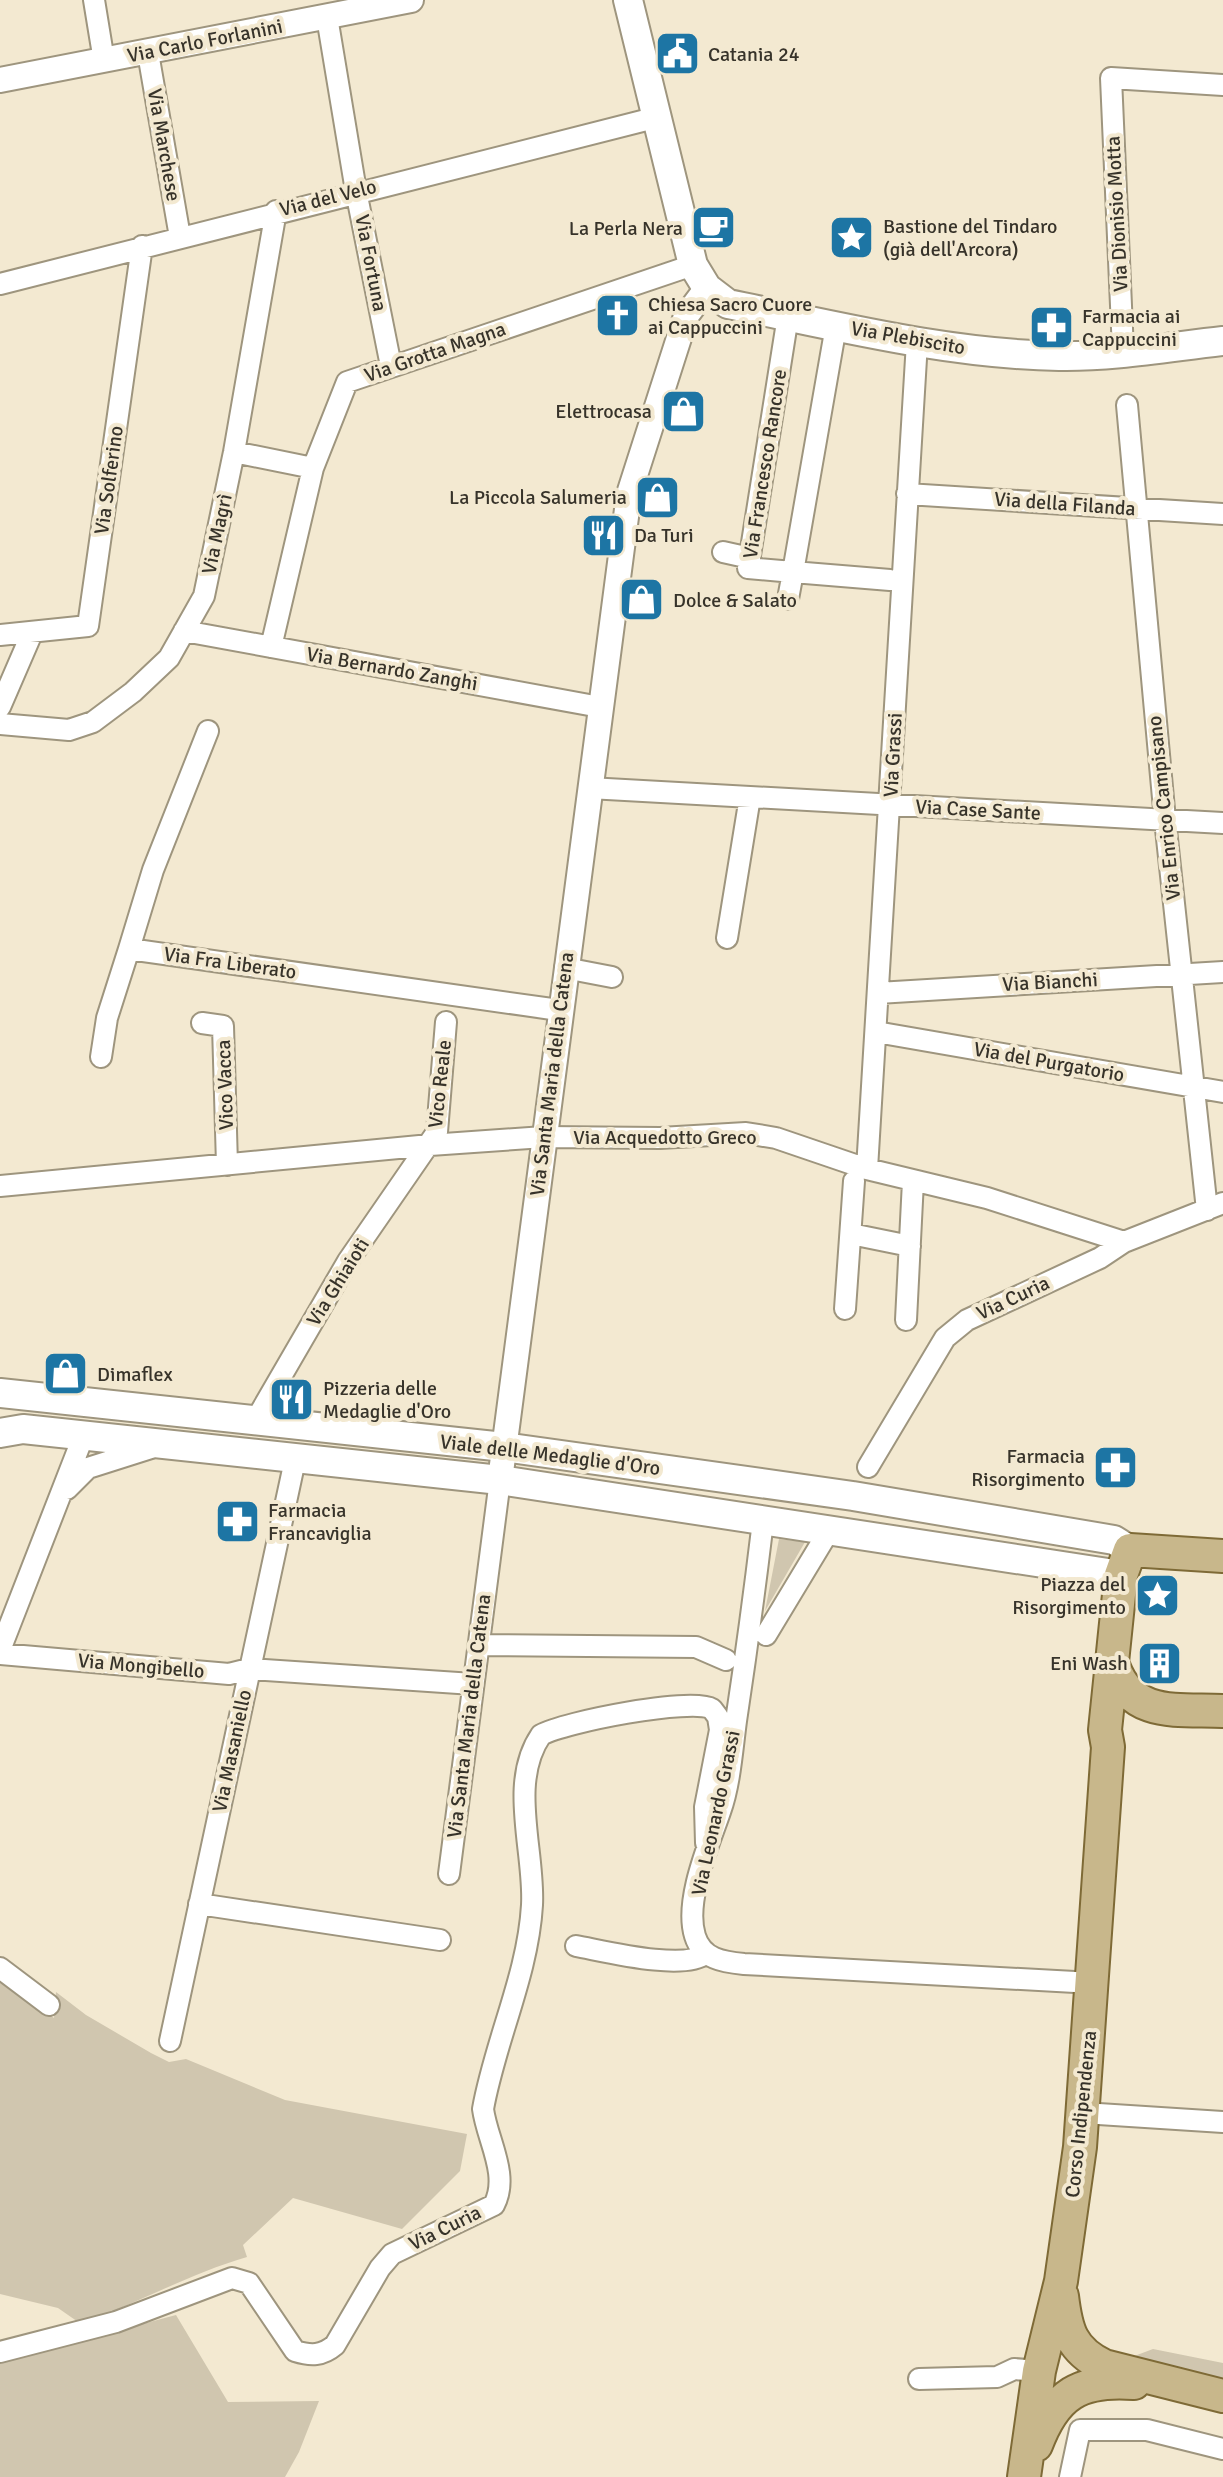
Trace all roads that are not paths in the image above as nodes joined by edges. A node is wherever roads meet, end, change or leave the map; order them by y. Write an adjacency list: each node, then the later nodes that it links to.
1 (94, 0): 6 (street)
2 (411, 0): 4 (street, Via Carlo Forlanini)
3 (628, 0): 9 (main road)
4 (327, 17): 5 (street, Via Carlo Forlanini); 10 (street, Via Fortuna)
5 (148, 53): 6 (street, Via Carlo Forlanini); 12 (street, Via Marchese)
6 (104, 61): 7 (street, Via Carlo Forlanini)
7 (0, 80)
8 (1223, 85): 21 (street, Via Dionisio Motta)
9 (658, 117): 10 (street, Via del Velo); 14 (main road)
10 (356, 191): 11 (street, Via del Velo); 22 (street, Via Fortuna)
11 (276, 211): 12 (street, Via del Velo); 24 (street, Via Magrì)
12 (180, 237): 13 (street, Via del Velo)
13 (142, 246): 15 (street, Via del Velo); 35 (street, Via Solferino)
14 (700, 276): 17 (main road, Via Plebiscito); 22 (street, Via Grotta Magna); 39 (street, Via Santa Maria della Catena)
15 (3, 283): 16 (street)
16 (0, 303)
17 (788, 316): 18 (main road, Via Plebiscito); 30 (street, Via Francesco Rancore)
18 (836, 326): 20 (main road, Via Plebiscito); 31 (street)
19 (1223, 341): 21 (main road, Via Plebiscito)
20 (917, 342): 21 (main road, Via Plebiscito); 26 (street, Via Grassi)
21 (1123, 351)
22 (391, 366): 25 (street, Via Grotta Magna)
23 (1127, 405): 27 (street, Via Enrico Campisano)
24 (234, 452): 25 (street); 34 (street, Via Magrì)
25 (313, 468): 37 (street, Via Grotta Magna)
26 (907, 494): 27 (street, Via della Filanda); 44 (street, Via Grassi)
27 (1134, 508): 28 (street, Via della Filanda); 45 (street, Via Enrico Campisano)
28 (1223, 514)
29 (723, 552): 30 (street)
30 (750, 558): 31 (street, Via Francesco Rancore)
31 (793, 572): 32 (street); 33 (street)
32 (890, 580)
33 (788, 599)
34 (184, 631): 37 (street, Via Bernardo Zanghi); 40 (street, Via Magrì)
35 (32, 633): 36 (street, Via Solferino); 38 (street)
36 (0, 635)
37 (271, 647): 39 (street, Via Bernardo Zanghi)
38 (0, 707)
39 (600, 707): 42 (street, Via Santa Maria della Catena)
40 (0, 724)
41 (208, 731): 48 (street)
42 (589, 788): 43 (street, Via Case Sante); 49 (street, Via Santa Maria della Catena)
43 (750, 797): 44 (street, Via Case Sante); 47 (street)
44 (890, 805): 45 (street, Via Case Sante); 53 (street, Via Grassi)
45 (1165, 820): 46 (street, Via Case Sante); 51 (street, Via Enrico Campisano)
46 (1223, 823)
47 (727, 938)
48 (129, 949): 54 (street, Via Fra Liberato); 58 (street)
49 (565, 968): 52 (street); 54 (street, Via Santa Maria della Catena)
50 (1223, 972): 51 (street, Via Bianchi)
51 (1180, 975): 53 (street, Via Bianchi); 59 (street, Via Enrico Campisano)
52 (612, 977)
53 (878, 993): 57 (street, Via Grassi)
54 (559, 1010): 61 (street, Via Santa Maria della Catena)
55 (446, 1022): 62 (street, Vico Reale)
56 (202, 1023): 63 (street, Vico Vacca)
57 (876, 1032): 59 (street, Via del Purgatorio); 64 (street, Via Grassi)
58 (101, 1057)
59 (1192, 1087): 60 (street, Via del Purgatorio); 67 (street, Via Enrico Campisano)
60 (1223, 1092)
61 (544, 1137): 62 (street, Via Acquedotto Greco); 64 (street, Via Acquedotto Greco); 78 (street, Via Santa Maria della Catena)
62 (430, 1145): 63 (street, Via Acquedotto Greco); 74 (street, Via Ghiaioti)
63 (227, 1165): 66 (street, Via Acquedotto Greco)
64 (860, 1175): 65 (street, Via Acquedotto Greco); 68 (street, Via Grassi)
65 (913, 1181): 69 (street, Via Acquedotto Greco); 70 (street)
66 (0, 1186)
67 (1218, 1208): 69 (street, Via Curia)
68 (851, 1234): 70 (street); 71 (street, Via Grassi)
69 (1124, 1242): 80 (street, Via Curia)
70 (910, 1246): 72 (street)
71 (845, 1309)
72 (906, 1320)
73 (0, 1393): 74 (main road, Viale delle Medaglie d'Oro)
74 (254, 1423): 78 (main road, Viale delle Medaglie d'Oro)
75 (0, 1433): 76 (main road, Viale delle Medaglie d'Oro)
76 (83, 1437): 77 (main road, Viale delle Medaglie d'Oro); 83 (street)
77 (160, 1445): 79 (main road, Viale delle Medaglie d'Oro); 83 (street)
78 (504, 1447): 81 (street, Via Santa Maria della Catena); 82 (main road, Viale delle Medaglie d'Oro)
79 (295, 1460): 81 (main road, Viale delle Medaglie d'Oro); 93 (street, Via Masaniello)
80 (868, 1467)
81 (500, 1480): 84 (main road, Viale delle Medaglie d'Oro); 89 (street, Via Santa Maria della Catena)
82 (795, 1488): 84 (street, Via Leonardo Grassi); 87 (main road, Viale delle Medaglie d'Oro)
83 (59, 1503): 90 (street)
84 (777, 1523): 85 (main road, Viale delle Medaglie d'Oro); 98 (street, Via Leonardo Grassi)
85 (830, 1529): 87 (main road, Viale delle Medaglie d'Oro); 88 (street)
86 (1223, 1556): 87 (main road)
87 (1115, 1565): 92 (main road, Corso Indipendenza)
88 (766, 1635)
89 (479, 1645): 91 (street); 94 (street, Via Santa Maria della Catena)
90 (0, 1652): 93 (street, Via Mongibello)
91 (726, 1660)
92 (1114, 1668): 95 (main road); 97 (main road, Corso Indipendenza)
93 (249, 1669): 94 (street, Via Mongibello); 100 (street, Via Masaniello)
94 (473, 1684): 99 (street, Via Santa Maria della Catena)
95 (1150, 1707): 96 (main road); 97 (main road)
96 (1223, 1711)
97 (1108, 1747): 105 (main road, Corso Indipendenza)
98 (706, 1843): 103 (street, Via Leonardo Grassi); 111 (street, Via Curia)
99 (449, 1874)
100 (199, 1904): 101 (street); 107 (street, Via Masaniello)
101 (440, 1940)
102 (576, 1946): 103 (street)
103 (705, 1954): 105 (street)
104 (0, 1968): 106 (street)
105 (1093, 1983): 108 (main road, Corso Indipendenza)
106 (49, 2005)
107 (170, 2041)
108 (1083, 2113): 109 (street); 110 (main road, Corso Indipendenza)
109 (1223, 2122)
110 (1061, 2281): 112 (main road, Corso Indipendenza); 114 (main road)
111 (0, 2352)
112 (1039, 2371): 113 (street); 117 (main road, Corso Indipendenza)
113 (919, 2379)
114 (1173, 2385): 115 (main road); 117 (main road)
115 (1223, 2396)
116 (1223, 2449): 118 (street)
117 (1024, 2477)
118 (1070, 2477)

